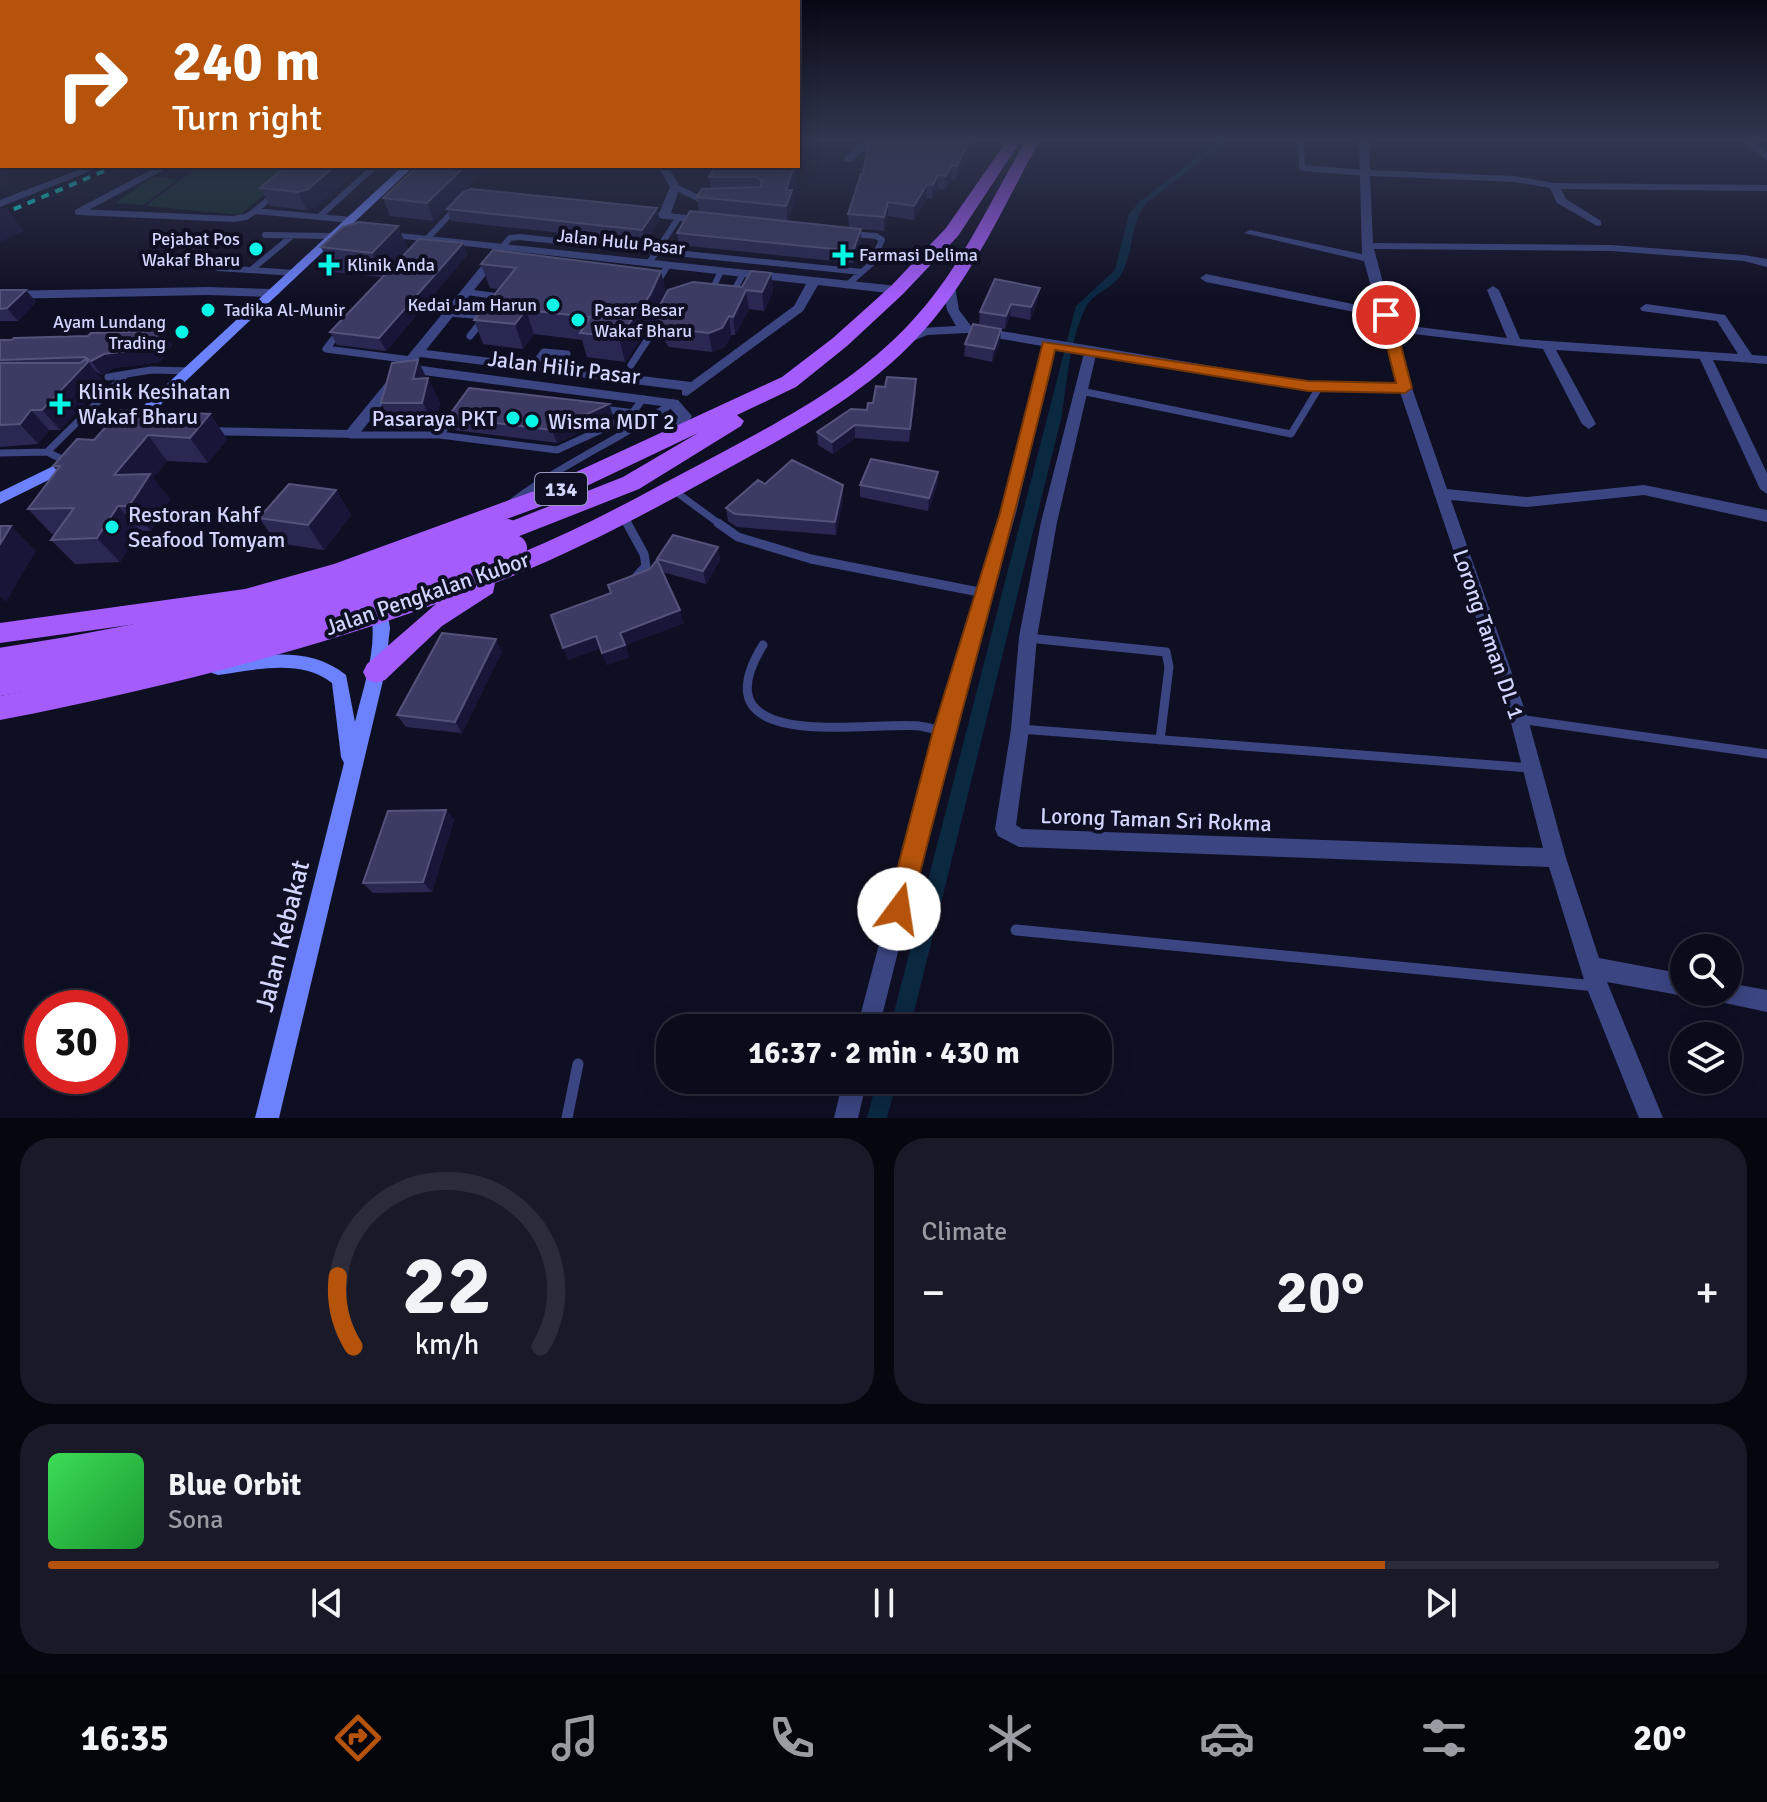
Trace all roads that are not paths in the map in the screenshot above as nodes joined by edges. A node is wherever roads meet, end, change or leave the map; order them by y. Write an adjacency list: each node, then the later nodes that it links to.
1 (25, 194): 14 (street)
2 (112, 194): 15 (lane)
3 (274, 194): 15 (lane)
4 (344, 194): 18 (lane)
5 (381, 194): 22 (street)
6 (672, 194): 17 (street)
7 (690, 194): 12 (lane)
8 (984, 194): 49 (main road, Jalan Pengkalan Kubor / 134)
9 (999, 194): 46 (main road, Jalan Pengkalan Kubor / 134)
10 (1366, 194): 32 (street, Lorong Taman DL 1)
11 (1558, 194): 21 (street)
12 (713, 198)
13 (464, 199): 28 (lane)
14 (0, 204)
15 (255, 211): 18 (lane)
16 (648, 214): 17 (lane)
17 (664, 216): 19 (lane)
18 (319, 217): 22 (lane)
19 (679, 217): 20 (lane); 31 (lane)
20 (709, 220)
21 (1597, 223)
22 (346, 229): 27 (lane); 40 (street)
23 (370, 233): 28 (street, Jalan Hulu Pasar)
24 (846, 233): 39 (lane)
25 (1250, 233): 32 (street)
26 (265, 235): 27 (lane)
27 (292, 236): 37 (lane)
28 (427, 239): 29 (street, Jalan Hulu Pasar); 30 (lane)
29 (502, 247): 31 (lane); 33 (street, Jalan Hulu Pasar); 51 (street)
30 (417, 250)
31 (657, 251): 33 (lane); 39 (lane)
32 (1369, 253): 34 (street); 59 (street, Lorong Taman DL 1)
33 (649, 263): 35 (street, Jalan Hulu Pasar)
34 (1767, 263)
35 (668, 265): 38 (street, Jalan Hulu Pasar); 47 (lane)
36 (218, 268): 37 (lane)
37 (251, 270): 40 (lane)
38 (721, 271): 41 (street, Jalan Hulu Pasar); 53 (lane)
39 (862, 272): 45 (lane)
40 (295, 273): 52 (street)
41 (743, 274): 43 (street, Jalan Hulu Pasar); 54 (lane)
42 (1206, 278): 59 (street)
43 (814, 281): 45 (street, Jalan Hulu Pasar); 79 (street)
44 (641, 285): 47 (lane)
45 (847, 285): 49 (street, Jalan Hulu Pasar)
46 (949, 286): 62 (street); 64 (main road, Jalan Pengkalan Kubor / 134)
47 (655, 287): 48 (lane)
48 (663, 288)
49 (897, 290): 77 (main road, Jalan Pengkalan Kubor / 134)
50 (1493, 290): 65 (street)
51 (466, 292): 57 (street); 58 (lane)
52 (274, 293): 55 (street); 74 (street)
53 (714, 293)
54 (728, 294)
55 (0, 295)
56 (1646, 308): 70 (street)
57 (449, 313): 58 (lane); 72 (street)
58 (485, 317): 63 (lane)
59 (1387, 321): 65 (street); 80 (street, Lorong Taman DL 1)
60 (347, 324): 72 (lane)
61 (657, 325): 73 (lane)
62 (967, 329): 64 (street); 66 (street)
63 (470, 336)
64 (902, 342): 83 (main road, Jalan Pengkalan Kubor / 134)
65 (1515, 343): 67 (street)
66 (1051, 345): 68 (street); 106 (street)
67 (1548, 346): 69 (street); 88 (street)
68 (1086, 350): 78 (street); 81 (street, Lorong Taman Sri Rokma)
69 (1704, 355): 70 (street); 98 (street)
70 (1748, 359): 71 (street)
71 (1767, 360)
72 (411, 361): 79 (street, Jalan Hilir Pasar); 82 (street, Jalan Hilir Pasar); 91 (street)
73 (631, 365)
74 (190, 371): 75 (lane); 89 (street)
75 (124, 376): 76 (lane); 94 (lane)
76 (108, 377)
77 (789, 382): 93 (main road, Jalan Pengkalan Kubor / 134); 103 (main road, Jalan Pengkalan Kubor / 134)
78 (1320, 386): 80 (street); 81 (lane)
79 (693, 387): 84 (street)
80 (1405, 388): 99 (street, Lorong Taman DL 1)
81 (1081, 391): 109 (street, Lorong Taman Sri Rokma)
82 (643, 399): 84 (street, Jalan Hilir Pasar); 87 (lane)
83 (826, 402): 97 (main road, Jalan Pengkalan Kubor / 134); 103 (main road, Jalan Pengkalan Kubor / 134)
84 (673, 403): 93 (street); 103 (lane)
85 (462, 404): 92 (lane)
86 (589, 407): 87 (lane)
87 (634, 413): 92 (lane)
88 (1589, 424)
89 (129, 431)
90 (188, 431): 91 (street)
91 (351, 435): 92 (lane)
92 (440, 435)
93 (673, 438): 103 (main road, Jalan Pengkalan Kubor / 134)
94 (47, 452): 95 (lane); 96 (lane)
95 (0, 453)
96 (78, 462): 100 (street)
97 (672, 489): 101 (main road, Jalan Pengkalan Kubor / 134); 106 (lane)
98 (1767, 489)
99 (1440, 494): 102 (street); 116 (street, Lorong Taman DL 1)
100 (0, 499)
101 (624, 516): 103 (main road, Jalan Pengkalan Kubor / 134); 105 (lane)
102 (1767, 516)
103 (510, 539): 104 (main road, Jalan Pengkalan Kubor / 134); 107 (main road, Jalan Pengkalan Kubor / 134); 111 (main road, Jalan Pengkalan Kubor / 134, bridge); 113 (main road); 114 (main road, Jalan Pengkalan Kubor / 134, bridge)
104 (339, 572): 107 (street); 108 (main road, Jalan Pengkalan Kubor / 134)
105 (629, 581)
106 (985, 593): 118 (street)
107 (381, 613): 112 (main road, Jalan Pengkalan Kubor / 134); 113 (street, Jalan Kebakat)
108 (0, 633)
109 (1028, 637): 117 (street, Lorong Taman Sri Rokma); 119 (lane)
110 (763, 645): 118 (lane)
111 (0, 661)
112 (176, 672): 115 (main road, Jalan Pengkalan Kubor / 134); 121 (street, Jalan Kebakat)
113 (376, 672): 121 (street, Jalan Kebakat)
114 (0, 683)
115 (0, 708)
116 (1519, 719): 120 (lane); 122 (street, Lorong Taman DL 1)
117 (1020, 729): 119 (lane); 123 (street, Lorong Taman Sri Rokma)
118 (944, 731): 129 (street)
119 (1160, 740): 122 (lane)
120 (1767, 754)
121 (351, 766): 132 (street, Jalan Kebakat)
122 (1532, 768): 123 (street, Lorong Taman DL 1)
123 (1556, 858): 125 (street, Lorong Taman DL 1)
124 (1016, 930): 125 (lane)
125 (1594, 977): 126 (street); 135 (street, Lorong Taman DL 1)
126 (1670, 984)
127 (1742, 996): 128 (street)
128 (1767, 1001)
129 (872, 1014)
130 (578, 1064): 133 (lane)
131 (852, 1094): 134 (street)
132 (267, 1118)
133 (567, 1118)
134 (846, 1118)
135 (1651, 1118)

